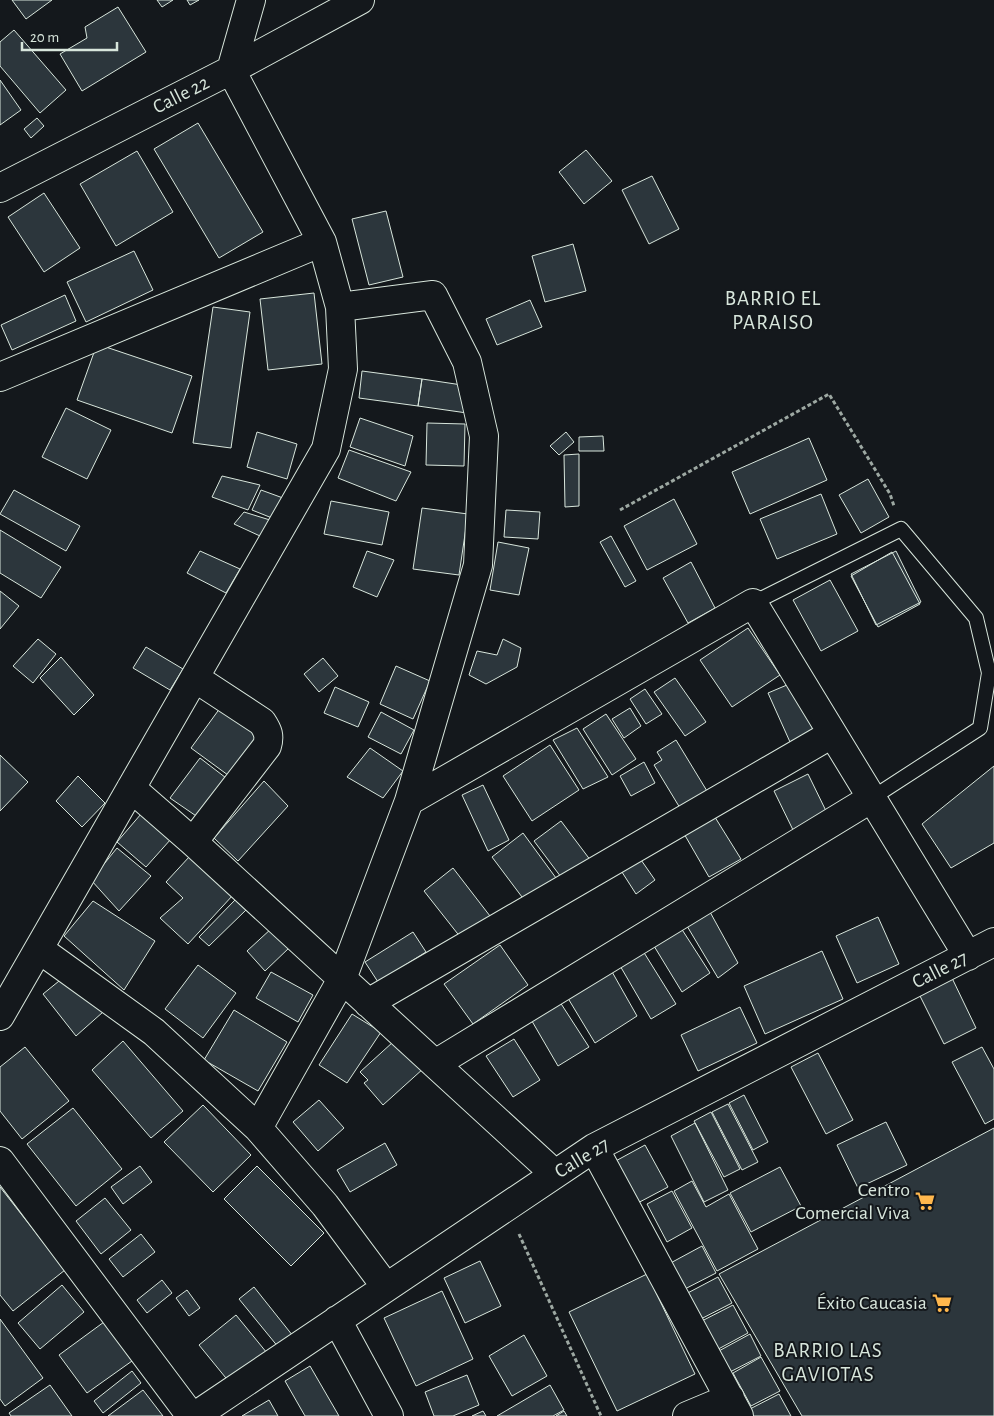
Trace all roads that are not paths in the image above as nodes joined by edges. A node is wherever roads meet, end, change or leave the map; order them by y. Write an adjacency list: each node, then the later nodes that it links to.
1 (251, 0): 3 (street)
2 (360, 0): 3 (street, Calle 22)
3 (231, 70): 4 (street, Calle 22); 5 (street)
4 (0, 188)
5 (322, 242): 6 (street); 7 (street)
6 (340, 307): 9 (street); 13 (street)
7 (0, 377)
8 (753, 604): 10 (street); 12 (lane); 13 (street)
9 (195, 678): 11 (street); 14 (street)
10 (832, 734): 12 (street); 19 (street)
11 (131, 788): 14 (street); 16 (street)
12 (872, 798): 17 (street); 21 (street)
13 (409, 801): 18 (street)
14 (193, 842): 18 (street)
15 (994, 942): 17 (street, Calle 27)
16 (39, 949): 20 (street); 22 (street)
17 (968, 956): 23 (street, Calle 27)
18 (342, 979): 19 (street); 22 (street)
19 (368, 1003): 21 (street)
20 (0, 1016)
21 (435, 1064): 25 (street)
22 (258, 1128): 26 (street)
23 (594, 1148): 25 (street, Calle 27); 28 (street)
24 (0, 1160): 29 (street)
25 (555, 1174): 26 (street, Calle 27)
26 (386, 1287): 27 (street, Calle 27)
27 (337, 1320): 29 (street, Calle 27); 30 (street)
28 (734, 1407): 31 (street)
29 (193, 1416)
30 (389, 1416)
31 (687, 1416)

